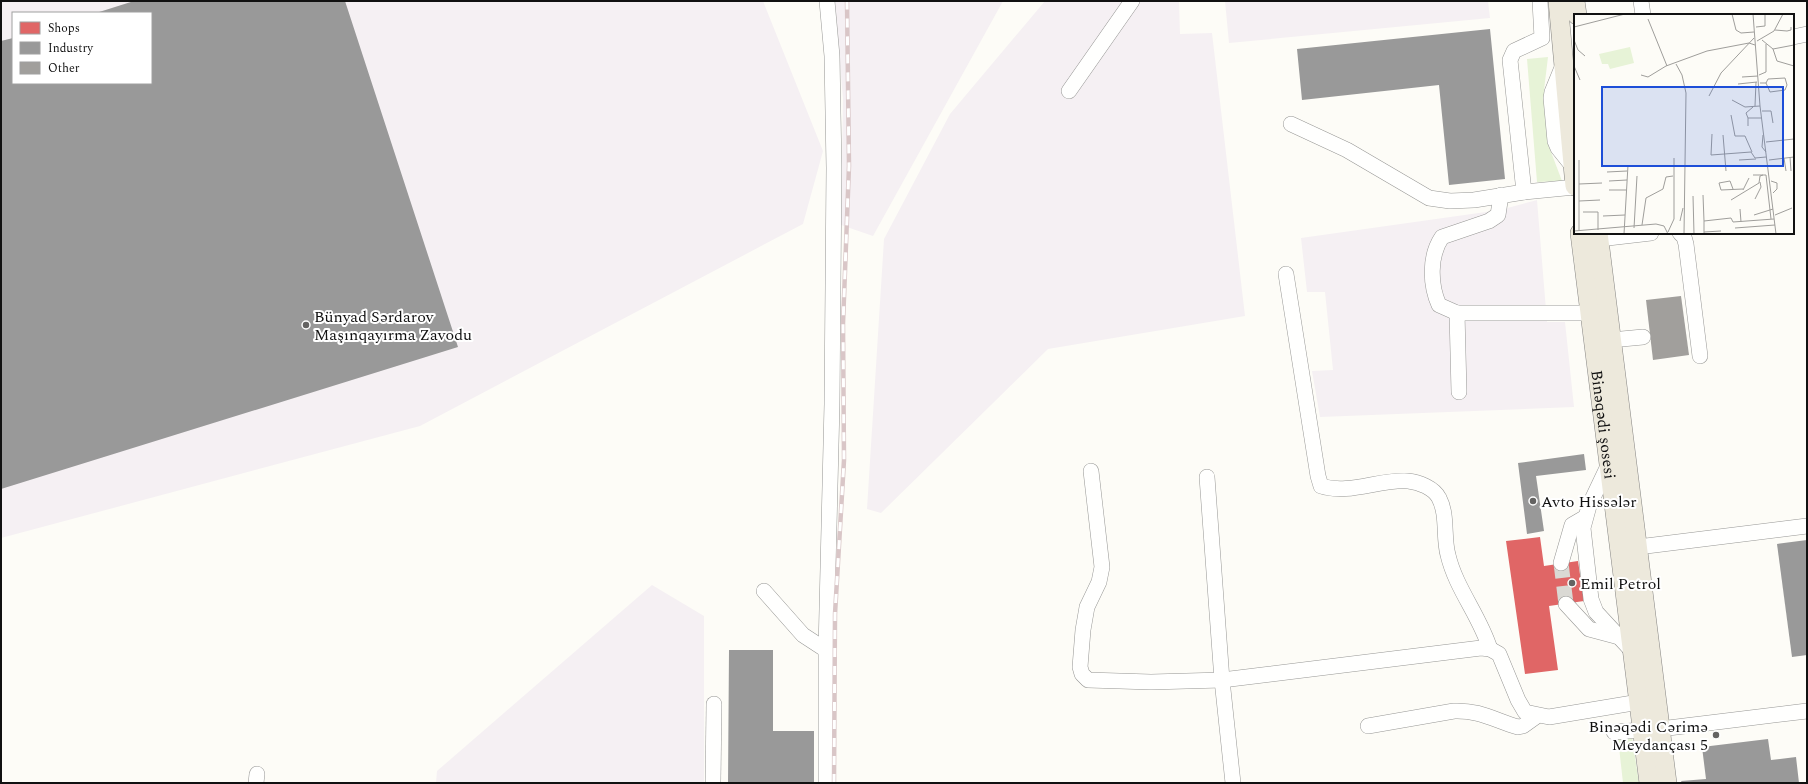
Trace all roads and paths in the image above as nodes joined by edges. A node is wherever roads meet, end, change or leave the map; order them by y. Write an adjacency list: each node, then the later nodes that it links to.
1 (827, 1): 39 (lane)
2 (1132, 1): 11 (lane)
3 (1540, 1): 15 (lane)
4 (1558, 1): 13 (main road)
5 (1575, 1): 7 (main road)
6 (1641, 1): 8 (lane)
7 (1577, 14)
8 (1643, 14)
9 (1807, 34): 10 (lane)
10 (1794, 37)
11 (1070, 90)
12 (1291, 124): 16 (lane)
13 (1574, 169)
14 (1574, 180): 15 (lane)
15 (1524, 192): 16 (lane)
16 (1501, 195): 22 (lane)
17 (1580, 234): 23 (main road, Binəqədi şosesi)
18 (1634, 234): 20 (lane)
19 (1681, 234): 26 (lane)
20 (1599, 236): 25 (main road, Binəqədi şosesi)
21 (1286, 274): 38 (lane)
22 (1457, 313): 23 (lane); 27 (lane)
23 (1589, 313): 28 (main road, Binəqədi şosesi)
24 (1642, 337): 25 (lane)
25 (1611, 340): 33 (main road, Binəqədi şosesi)
26 (1700, 356)
27 (1459, 392)
28 (1608, 466): 31 (lane); 40 (main road, Binəqədi şosesi)
29 (1091, 471): 41 (lane)
30 (1207, 477): 41 (lane)
31 (1584, 518): 34 (lane); 37 (lane)
32 (1807, 526): 33 (lane)
33 (1638, 547): 47 (main road, Binəqədi şosesi)
34 (1561, 563)
35 (764, 591): 39 (lane)
36 (1566, 604): 37 (lane)
37 (1619, 637): 40 (lane)
38 (1490, 649): 41 (lane); 45 (lane)
39 (826, 650): 50 (lane)
40 (1632, 651): 42 (main road, Binəqədi şosesi)
41 (1222, 680): 51 (lane)
42 (1639, 702): 45 (lane); 47 (main road, Binəqədi şosesi)
43 (714, 704): 49 (lane)
44 (1807, 711): 47 (lane)
45 (1537, 716): 46 (lane)
46 (1368, 726)
47 (1651, 730): 48 (lane); 52 (main road, Binəqədi şosesi); 53 (main road, Binəqədi şosesi)
48 (1614, 732)
49 (713, 783)
50 (826, 783)
51 (1234, 783)
52 (1649, 783)
53 (1667, 783)

